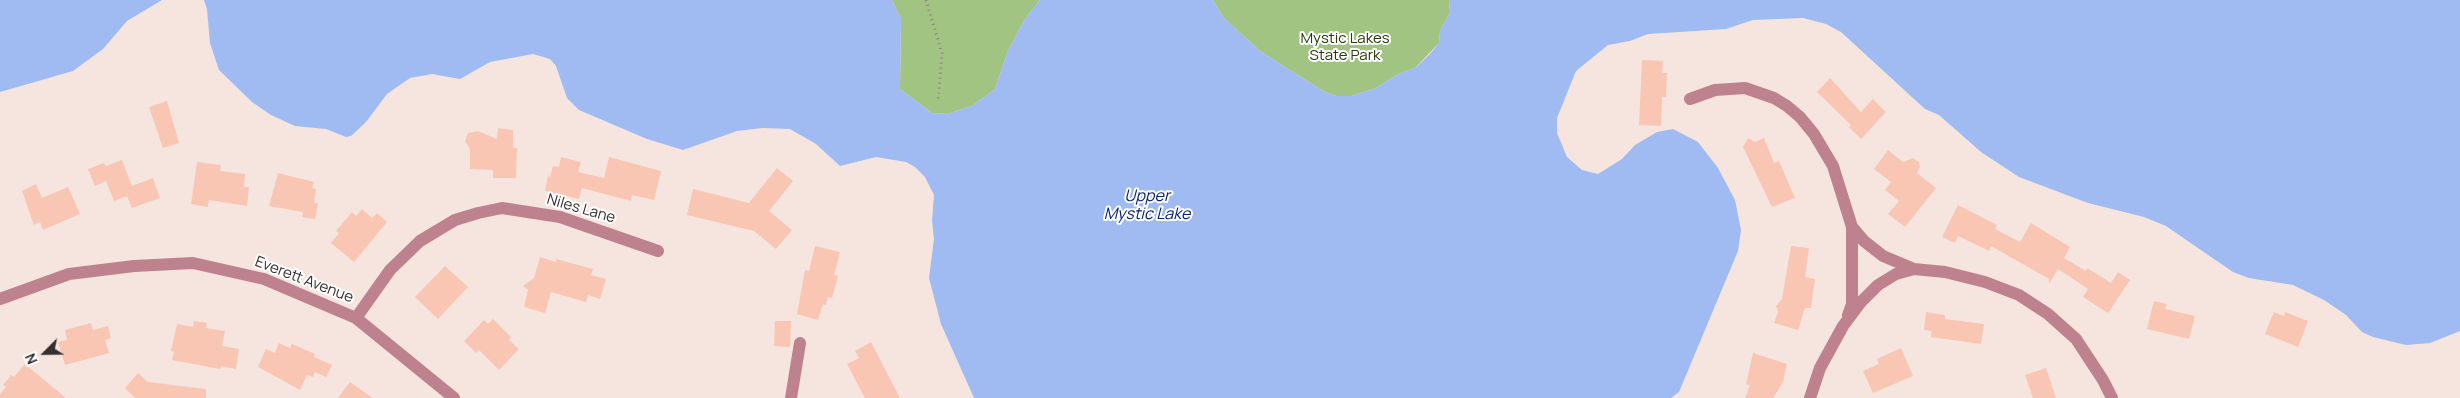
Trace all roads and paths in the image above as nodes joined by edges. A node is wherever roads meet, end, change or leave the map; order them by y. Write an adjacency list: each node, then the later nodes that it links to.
1 (926, 0): 3 (path)
2 (1690, 99): 4 (street)
3 (938, 102)
4 (1852, 227): 6 (street); 9 (street)
5 (658, 251): 8 (street, Niles Lane)
6 (1914, 269): 9 (street); 14 (street)
7 (0, 299): 8 (street, Everett Avenue)
8 (356, 318): 11 (street, Everett Avenue)
9 (1843, 326): 13 (street)
10 (800, 343): 12 (street)
11 (454, 398)
12 (791, 398)
13 (1810, 398)
14 (2112, 398)

